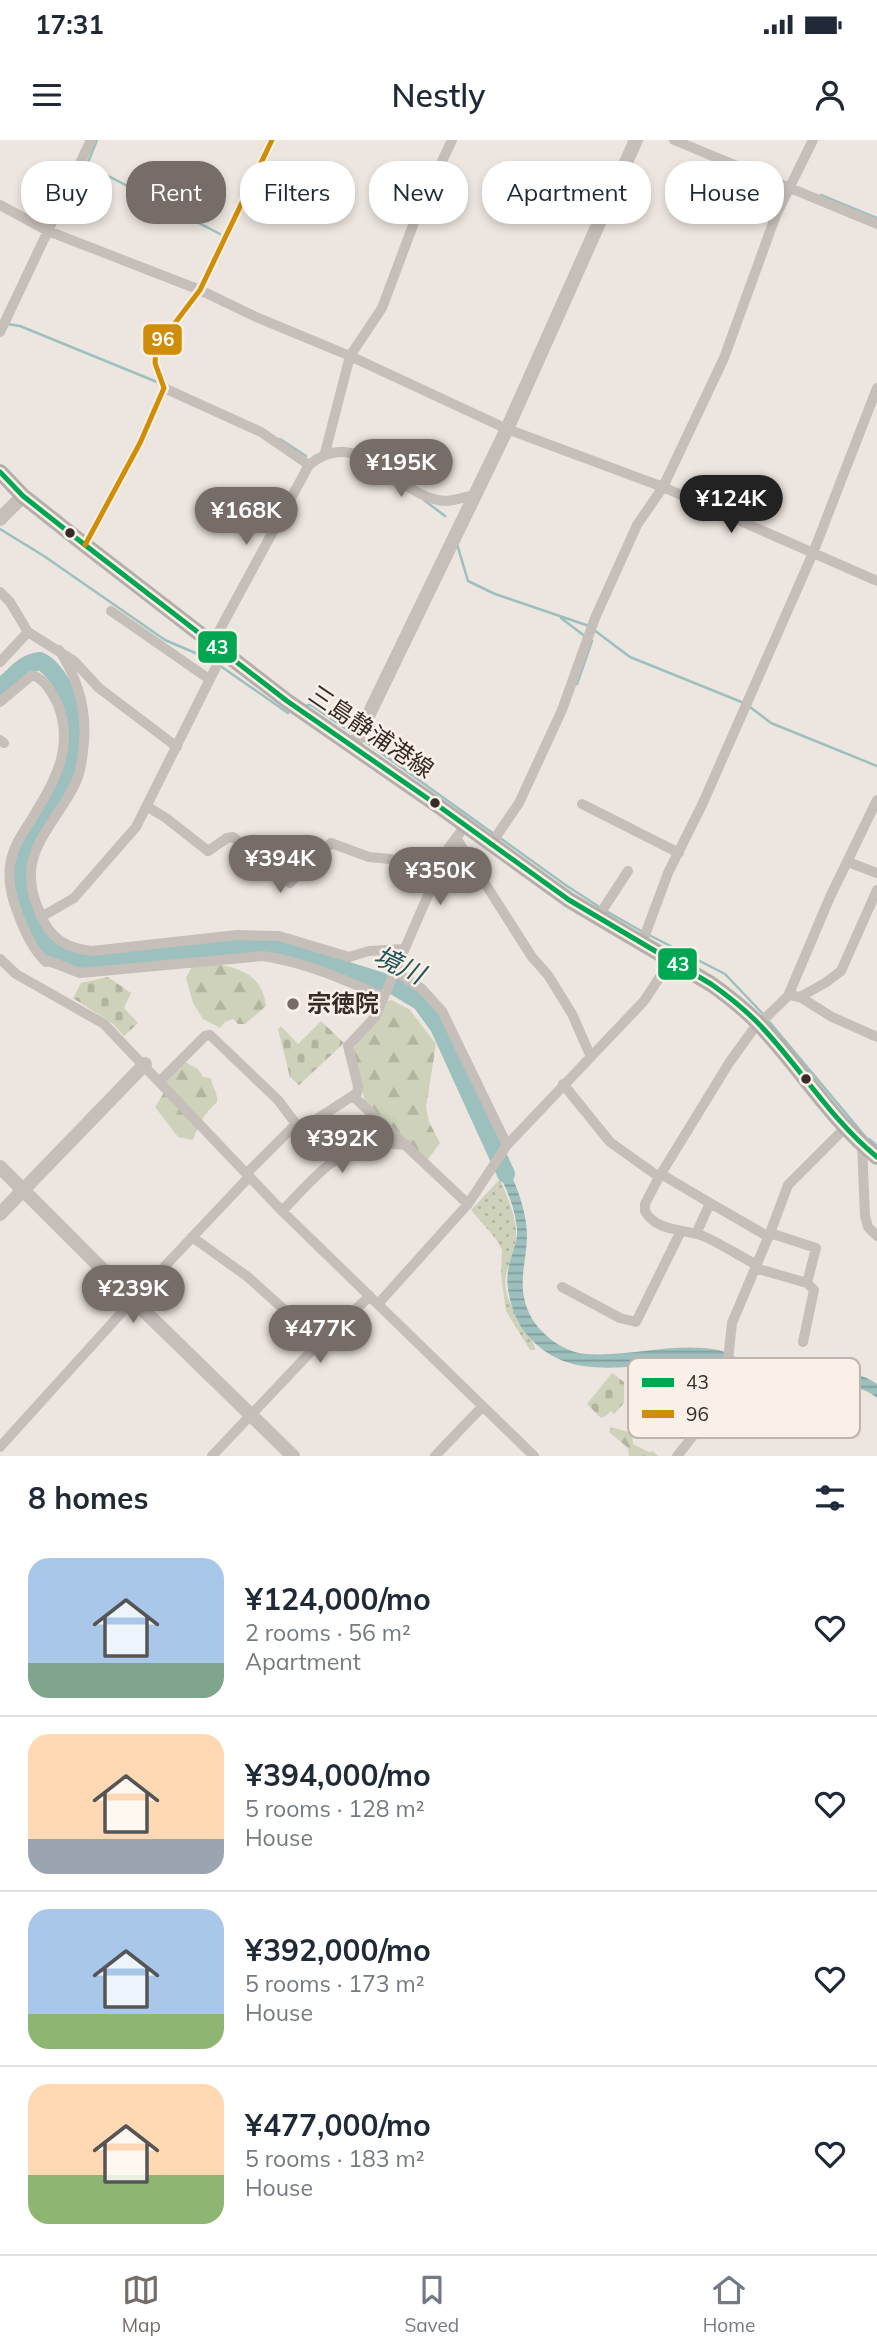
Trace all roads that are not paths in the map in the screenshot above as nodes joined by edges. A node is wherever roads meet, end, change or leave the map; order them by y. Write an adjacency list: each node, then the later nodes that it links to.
1 (91, 140): 10 (street)
2 (272, 140): 11 (street)
3 (452, 140): 13 (street)
4 (636, 140): 16 (street)
5 (674, 140): 7 (street)
6 (813, 140): 7 (street)
7 (790, 188): 9 (street); 20 (street)
8 (0, 205): 10 (street)
9 (877, 224)
10 (48, 231): 11 (street); 12 (street)
11 (200, 290): 13 (street); 14 (street)
12 (0, 332)
13 (350, 356): 16 (street); 17 (street)
14 (164, 388): 18 (street); 24 (street)
15 (877, 388): 25 (street)
16 (507, 429): 20 (street); 21 (street)
17 (325, 453): 18 (street); 21 (street)
18 (309, 465): 30 (street)
19 (0, 472): 22 (main road, 三島静浦港線)
20 (663, 487): 25 (street); 41 (street)
21 (475, 495): 35 (street)
22 (23, 496): 23 (street); 24 (main road, 三島静浦港線)
23 (0, 519)
24 (85, 545): 30 (main road, 三島静浦港線)
25 (813, 553): 26 (street); 42 (street)
26 (877, 581)
27 (0, 592): 29 (street)
28 (111, 611): 33 (street)
29 (28, 632): 31 (street); 32 (street)
30 (217, 648): 33 (street); 35 (main road, 三島静浦港線)
31 (59, 650): 36 (street); 48 (street)
32 (0, 662)
33 (209, 679): 36 (street)
34 (0, 702): 56 (street)
35 (357, 740): 40 (main road, 三島静浦港線)
36 (177, 747): 39 (street)
37 (877, 800): 43 (street)
38 (582, 804): 42 (street)
39 (148, 807): 46 (street); 48 (street)
40 (461, 832): 41 (main road, 三島静浦港線); 46 (street); 62 (street)
41 (491, 844): 49 (main road, 三島静浦港線)
42 (679, 853): 50 (street)
43 (848, 862): 45 (street); 58 (street)
44 (628, 871): 49 (street)
45 (877, 873)
46 (436, 877): 51 (street)
47 (876, 896): 59 (street)
48 (41, 917): 52 (street)
49 (598, 917): 50 (main road, 三島静浦港線)
50 (642, 943): 54 (main road, 三島静浦港線)
51 (404, 949): 52 (street); 55 (street)
52 (348, 958): 56 (street)
53 (0, 959): 63 (street)
54 (671, 960): 60 (main road, 三島静浦港線); 62 (street)
55 (394, 973): 57 (street); 71 (street)
56 (336, 976): 57 (street)
57 (384, 994): 66 (street)
58 (788, 996): 59 (street); 60 (street)
59 (800, 996): 61 (street)
60 (759, 1024): 68 (main road, 三島静浦港線); 75 (street)
61 (877, 1037)
62 (591, 1057): 65 (street)
63 (145, 1064): 64 (street); 76 (street)
64 (160, 1081): 67 (street); 74 (street)
65 (563, 1084): 71 (street); 75 (street)
66 (354, 1097): 67 (street); 69 (street)
67 (296, 1124): 74 (street)
68 (846, 1128): 70 (main road, 三島静浦港線); 83 (street)
69 (407, 1145): 78 (street); 79 (street)
70 (862, 1145): 72 (main road, 三島静浦港線); 84 (street)
71 (505, 1147): 78 (street)
72 (877, 1157)
73 (0, 1167): 76 (street)
74 (248, 1175): 79 (street); 85 (street)
75 (660, 1175): 77 (street); 81 (street)
76 (23, 1189): 80 (street); 89 (street)
77 (710, 1203): 82 (street); 83 (street)
78 (468, 1204): 90 (street)
79 (282, 1211): 90 (street)
80 (0, 1214)
81 (680, 1233): 82 (street); 88 (street)
82 (696, 1234): 86 (street)
83 (769, 1235): 86 (street); 87 (street)
84 (877, 1236)
85 (192, 1237): 89 (street); 91 (street)
86 (756, 1266): 87 (street); 93 (street)
87 (807, 1283): 92 (street)
88 (562, 1287)
89 (133, 1300): 95 (street); 97 (street)
90 (374, 1300): 91 (street); 94 (street)
91 (320, 1342): 95 (street)
92 (803, 1342)
93 (729, 1358)
94 (482, 1407): 100 (street); 101 (street)
95 (251, 1415): 98 (street); 99 (street)
96 (691, 1438): 102 (street)
97 (0, 1447)
98 (212, 1456)
99 (293, 1456)
100 (435, 1456)
101 (534, 1456)
102 (677, 1456)

